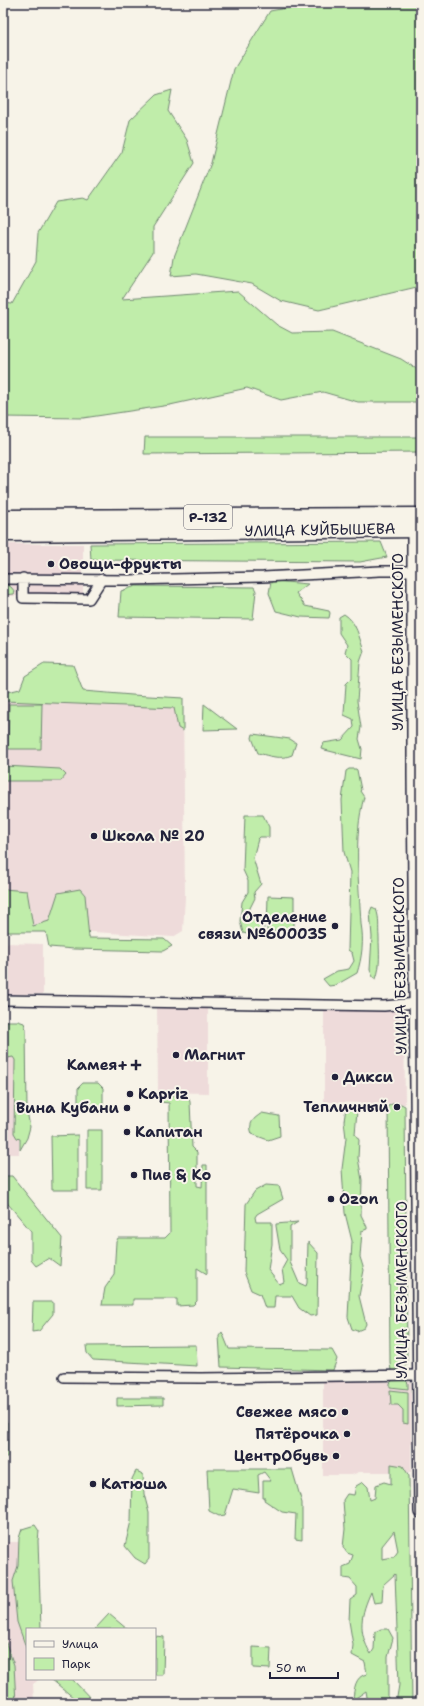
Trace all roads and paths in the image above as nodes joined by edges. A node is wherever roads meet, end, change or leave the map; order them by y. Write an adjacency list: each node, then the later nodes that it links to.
1 (3, 518): 2 (highway, УЛИЦА КУЙБЫШЕВА / Р-132)
2 (417, 523): 3 (highway, УЛИЦА КУЙБЫШЕВА / Р-132); 4 (main road, УЛИЦА БЕЗЫМЕНСКОГО)
3 (3, 533)
4 (418, 571): 7 (street); 9 (main road, УЛИЦА БЕЗЫМЕНСКОГО)
5 (23, 578): 6 (street); 7 (street); 7 (street)
6 (3, 579)
7 (102, 579)
8 (3, 1000): 9 (street)
9 (416, 1003): 10 (main road, УЛИЦА БЕЗЫМЕНСКОГО)
10 (420, 1375): 11 (street); 12 (main road, УЛИЦА БЕЗЫМЕНСКОГО)
11 (64, 1377)
12 (421, 1512)

